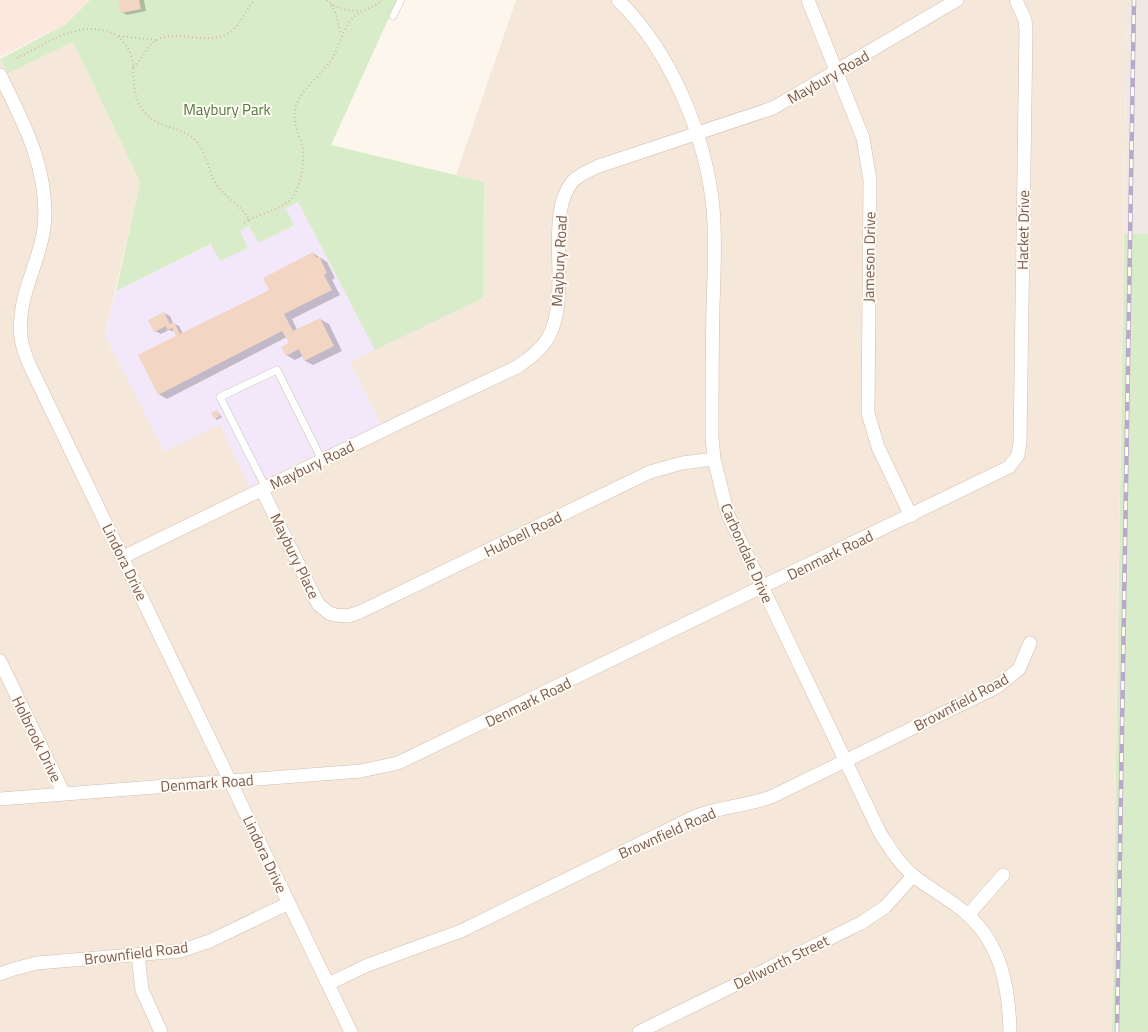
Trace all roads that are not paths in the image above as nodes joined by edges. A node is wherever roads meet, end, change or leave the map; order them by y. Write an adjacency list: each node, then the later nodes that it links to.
1 (401, 0): 6 (lane)
2 (618, 0): 9 (street, Carbondale Drive)
3 (808, 0): 7 (street, Jameson Drive)
4 (957, 0): 7 (street, Maybury Road)
5 (1016, 0): 12 (street, Hacket Drive)
6 (393, 16)
7 (837, 72): 9 (street, Maybury Road); 14 (street, Jameson Drive)
8 (0, 75): 15 (street, Lindora Drive)
9 (696, 134): 10 (street, Carbondale Drive); 11 (street, Maybury Road)
10 (714, 459): 16 (street, Carbondale Drive); 17 (street, Hubbell Road)
11 (322, 460): 13 (street, Maybury Road); 13 (lane)
12 (1015, 462): 14 (street, Denmark Road)
13 (264, 489): 15 (street, Maybury Road); 17 (street, Maybury Place)
14 (911, 516): 16 (street, Denmark Road)
15 (123, 557): 21 (street, Lindora Drive)
16 (762, 588): 20 (street, Carbondale Drive); 21 (street, Denmark Road)
17 (336, 615)
18 (1030, 643): 20 (street, Brownfield Road)
19 (0, 661): 22 (street, Holbrook Drive)
20 (845, 761): 25 (street, Carbondale Drive); 30 (street, Brownfield Road)
21 (230, 781): 22 (street, Denmark Road); 26 (street, Lindora Drive)
22 (64, 794): 23 (street, Denmark Road)
23 (0, 799)
24 (1003, 875): 27 (street)
25 (913, 876): 27 (street, Carbondale Drive); 33 (street, Dellworth Street)
26 (289, 903): 28 (street, Brownfield Road); 30 (street, Lindora Drive)
27 (968, 915): 34 (street, Carbondale Drive)
28 (138, 955): 29 (street, Brownfield Road); 31 (street)
29 (0, 974)
30 (328, 984): 32 (street, Lindora Drive)
31 (161, 1032)
32 (352, 1032)
33 (639, 1032)
34 (1010, 1032)

